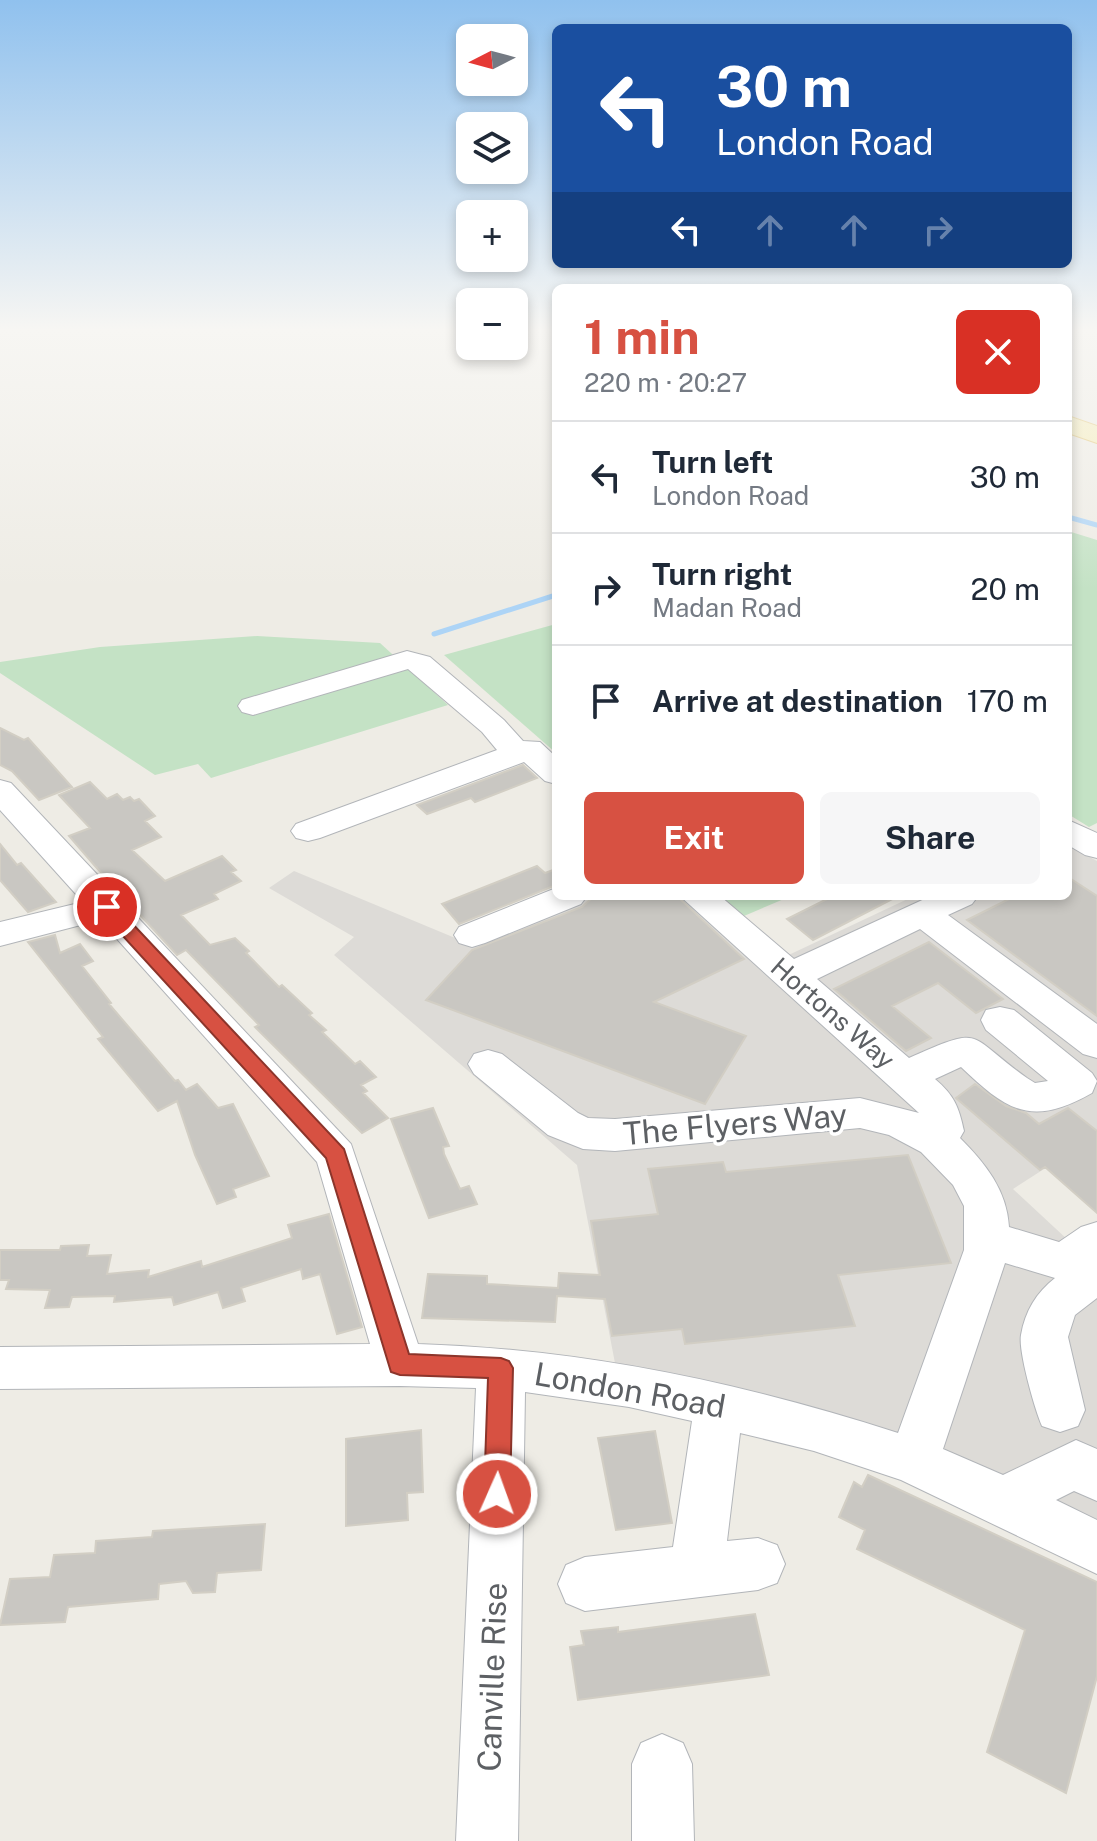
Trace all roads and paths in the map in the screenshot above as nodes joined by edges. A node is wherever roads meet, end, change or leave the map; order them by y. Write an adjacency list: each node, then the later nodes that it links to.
1 (1072, 426): 2 (main road)
2 (1097, 435)
3 (253, 706): 4 (street)
4 (523, 751): 5 (street); 7 (street)
5 (552, 771)
6 (0, 790): 15 (street)
7 (308, 831)
8 (1072, 832): 9 (street)
9 (1097, 848)
10 (1072, 859): 11 (street)
11 (1097, 874)
12 (559, 900): 18 (street)
13 (703, 900): 19 (street, Hortons Way)
14 (952, 900): 16 (street)
15 (107, 907): 17 (street); 27 (street)
16 (924, 915): 19 (street); 21 (street)
17 (0, 934)
18 (472, 935)
19 (791, 976): 23 (street, Hortons Way)
20 (1000, 1020): 23 (street)
21 (1097, 1044)
22 (488, 1064): 24 (street, The Flyers Way)
23 (905, 1076): 24 (street, Hortons Way)
24 (936, 1141): 25 (street, The Flyers Way)
25 (987, 1239): 26 (street); 32 (street, The Flyers Way)
26 (1088, 1263): 31 (street)
27 (400, 1365): 28 (street, London Road); 29 (street, London Road)
28 (0, 1368)
29 (501, 1368): 30 (street, London Road); 40 (street, Canville Rise)
30 (719, 1404): 32 (street, London Road); 37 (street)
31 (1060, 1410)
32 (913, 1461): 34 (street, London Road)
33 (1097, 1477): 34 (street)
34 (1004, 1501): 35 (street, London Road)
35 (1097, 1548)
36 (758, 1564): 37 (street)
37 (696, 1572): 38 (street)
38 (585, 1584)
39 (662, 1764): 41 (street)
40 (487, 1841)
41 (663, 1841)

